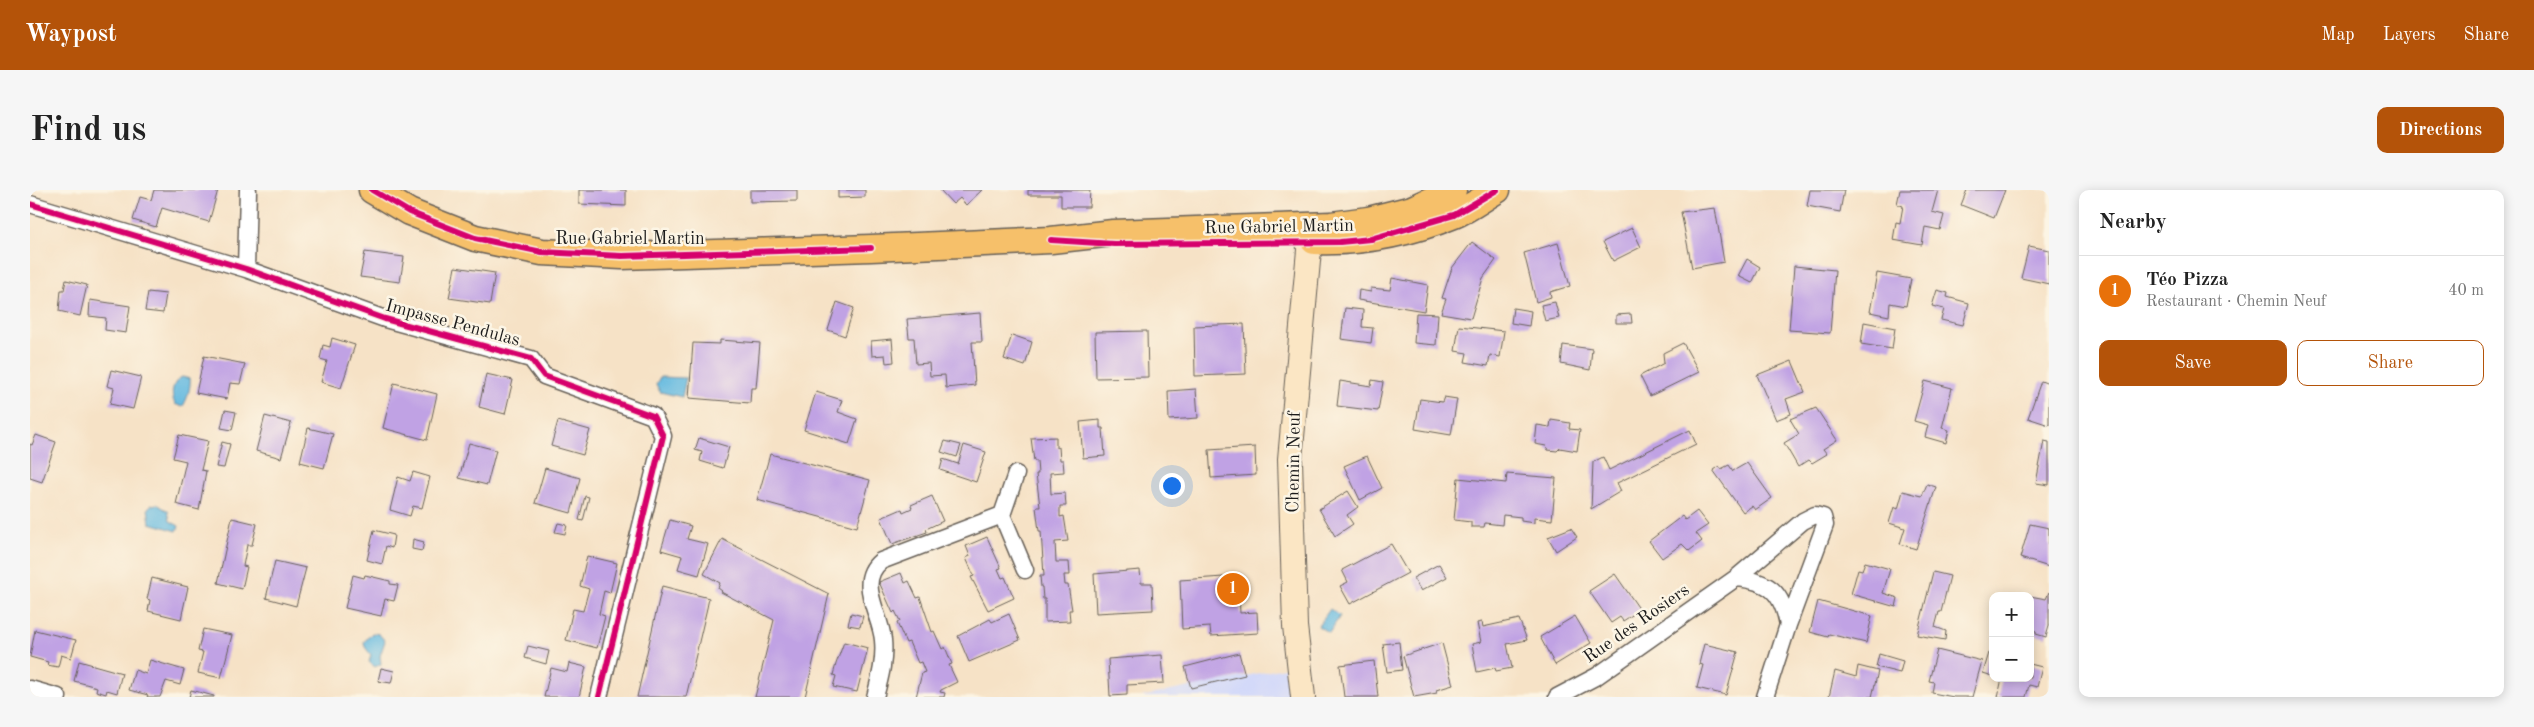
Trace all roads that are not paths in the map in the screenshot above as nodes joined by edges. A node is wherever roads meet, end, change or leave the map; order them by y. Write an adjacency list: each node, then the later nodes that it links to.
1 (248, 190): 7 (street)
2 (372, 190): 6 (main road, Rue Gabriel Martin)
3 (1453, 190): 6 (main road, Rue Gabriel Martin)
4 (1497, 190): 6 (main road, Rue Gabriel Martin)
5 (30, 204): 7 (street, Impasse Pendulas)
6 (1308, 234): 17 (street, Chemin Neuf)
7 (246, 269): 15 (street, Impasse Pendulas)
8 (1016, 474): 9 (street)
9 (1002, 515): 10 (street); 16 (street)
10 (1024, 570)
11 (1736, 578): 12 (street); 12 (street, Rue des Rosiers); 18 (street, Rue des Rosiers)
12 (1788, 625): 19 (street, Rue des Rosiers)
13 (30, 689): 14 (street)
14 (58, 697)
15 (599, 697)
16 (875, 697)
17 (1303, 697)
18 (1557, 697)
19 (1765, 697)

